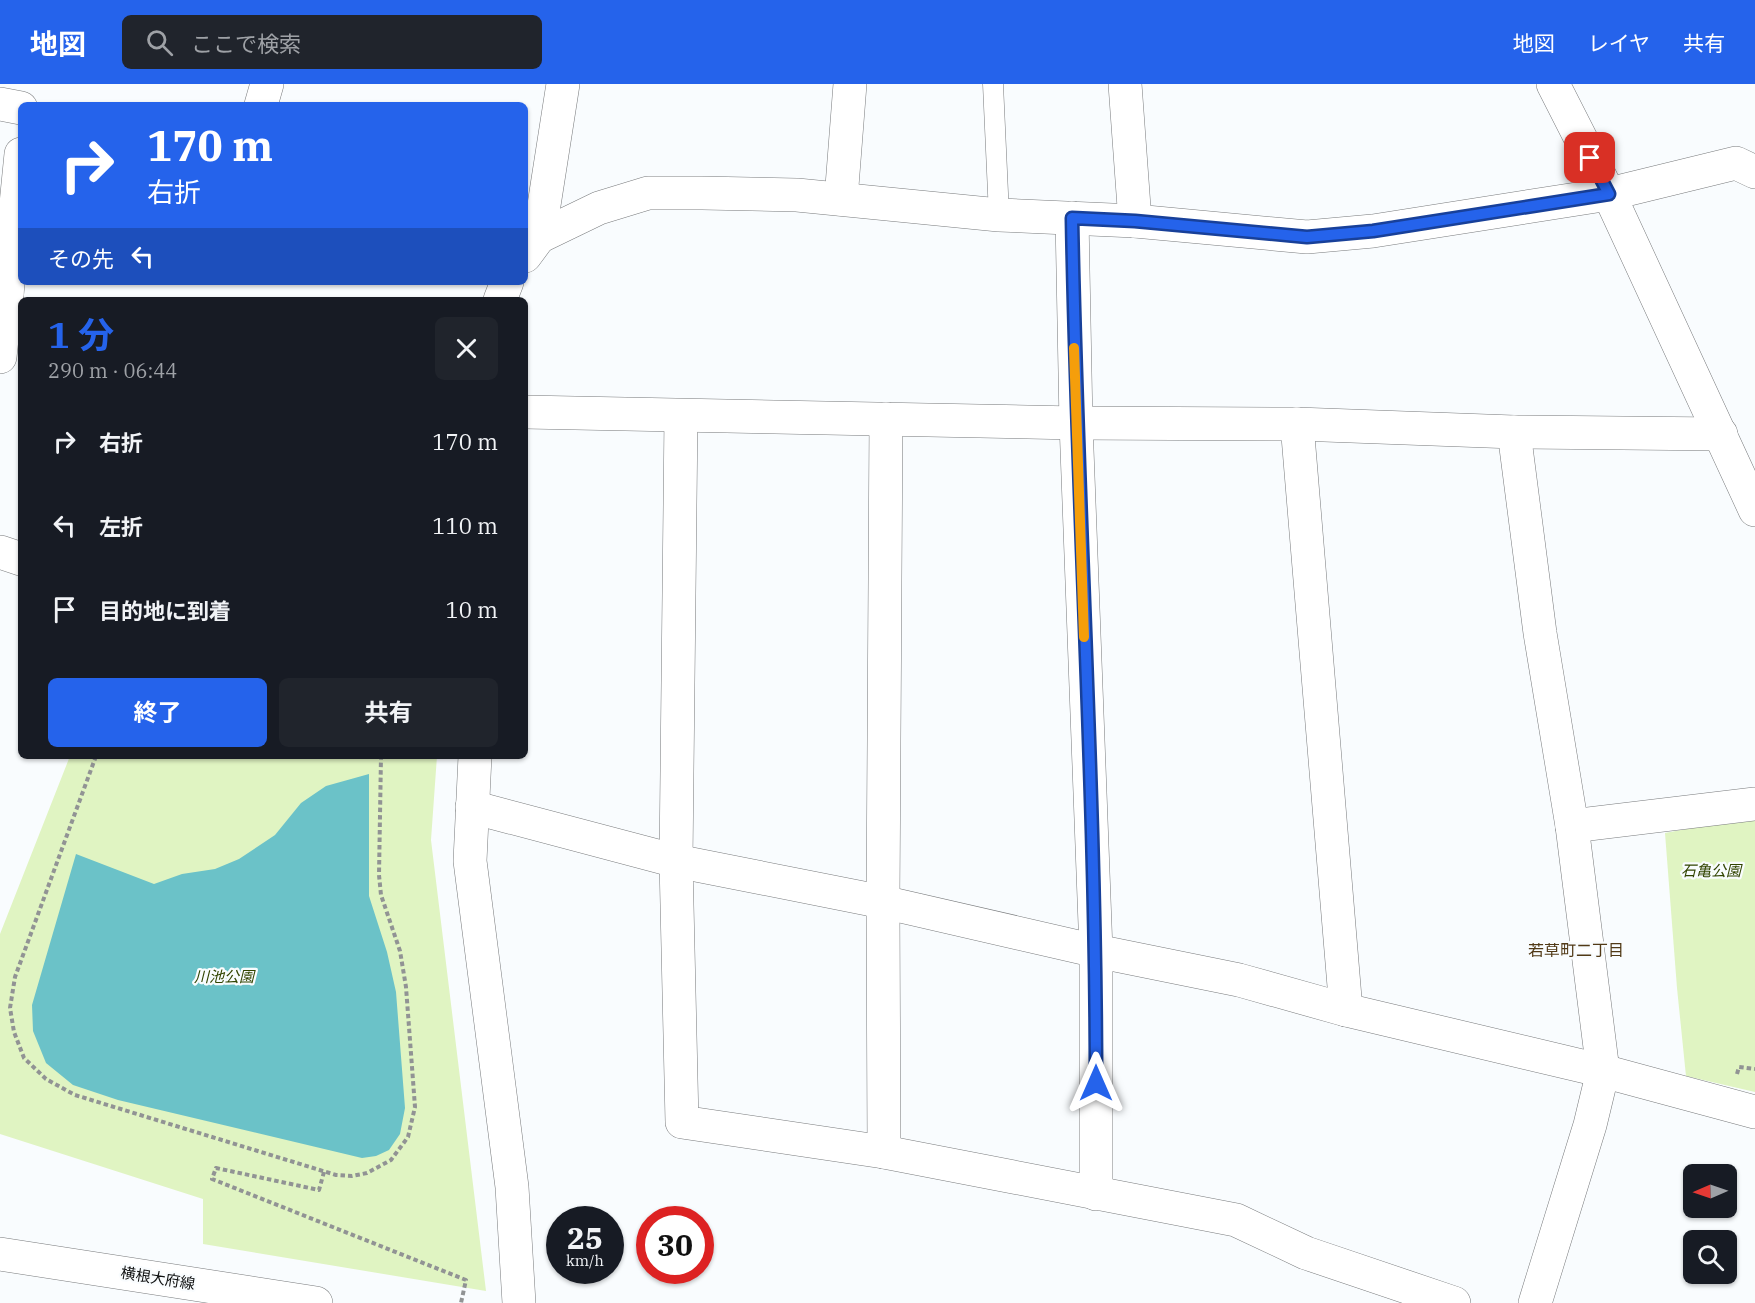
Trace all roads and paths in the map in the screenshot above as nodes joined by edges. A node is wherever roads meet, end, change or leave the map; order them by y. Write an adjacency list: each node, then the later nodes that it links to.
1 (28, 84): 8 (street)
2 (267, 84): 9 (street)
3 (563, 84): 16 (street)
4 (850, 84): 15 (street)
5 (993, 84): 17 (lane)
6 (1125, 84): 19 (street)
7 (1553, 84): 14 (street)
8 (26, 102)
9 (262, 102)
10 (0, 105): 11 (street)
11 (18, 108)
12 (1755, 172): 14 (street)
13 (18, 179): 21 (street)
14 (1609, 194): 19 (street); 29 (street)
15 (841, 199): 17 (street); 20 (street)
16 (535, 202): 20 (street)
17 (999, 215): 18 (street)
18 (1072, 218): 19 (street); 26 (street)
19 (1135, 221)
20 (532, 247)
21 (4, 293): 22 (street)
22 (0, 357)
23 (528, 412): 24 (street)
24 (681, 416): 25 (street); 39 (street)
25 (886, 420): 26 (street); 40 (street)
26 (1076, 423): 27 (street); 41 (street)
27 (1297, 424): 28 (street); 42 (street)
28 (1514, 432): 29 (street); 38 (street)
29 (1721, 434): 30 (street)
30 (1755, 510)
31 (0, 552): 32 (street)
32 (18, 558)
33 (95, 759): 48 (path)
34 (381, 759): 48 (path)
35 (475, 759): 37 (street)
36 (1755, 804): 38 (street)
37 (472, 807): 39 (street); 53 (street)
38 (1572, 826): 45 (street)
39 (676, 861): 40 (street); 47 (street)
40 (883, 902): 41 (street); 47 (street)
41 (1096, 951): 42 (street); 49 (street)
42 (1346, 1010): 45 (street)
43 (1739, 1067): 44 (path)
44 (1755, 1069)
45 (1603, 1071): 46 (street); 55 (street)
46 (1755, 1112)
47 (884, 1152): 49 (street)
48 (324, 1172): 52 (path)
49 (1096, 1194): 54 (street)
50 (0, 1254): 51 (street, 横根大府線)
51 (316, 1303)
52 (461, 1303)
53 (519, 1303)
54 (1455, 1303)
55 (1534, 1303)

